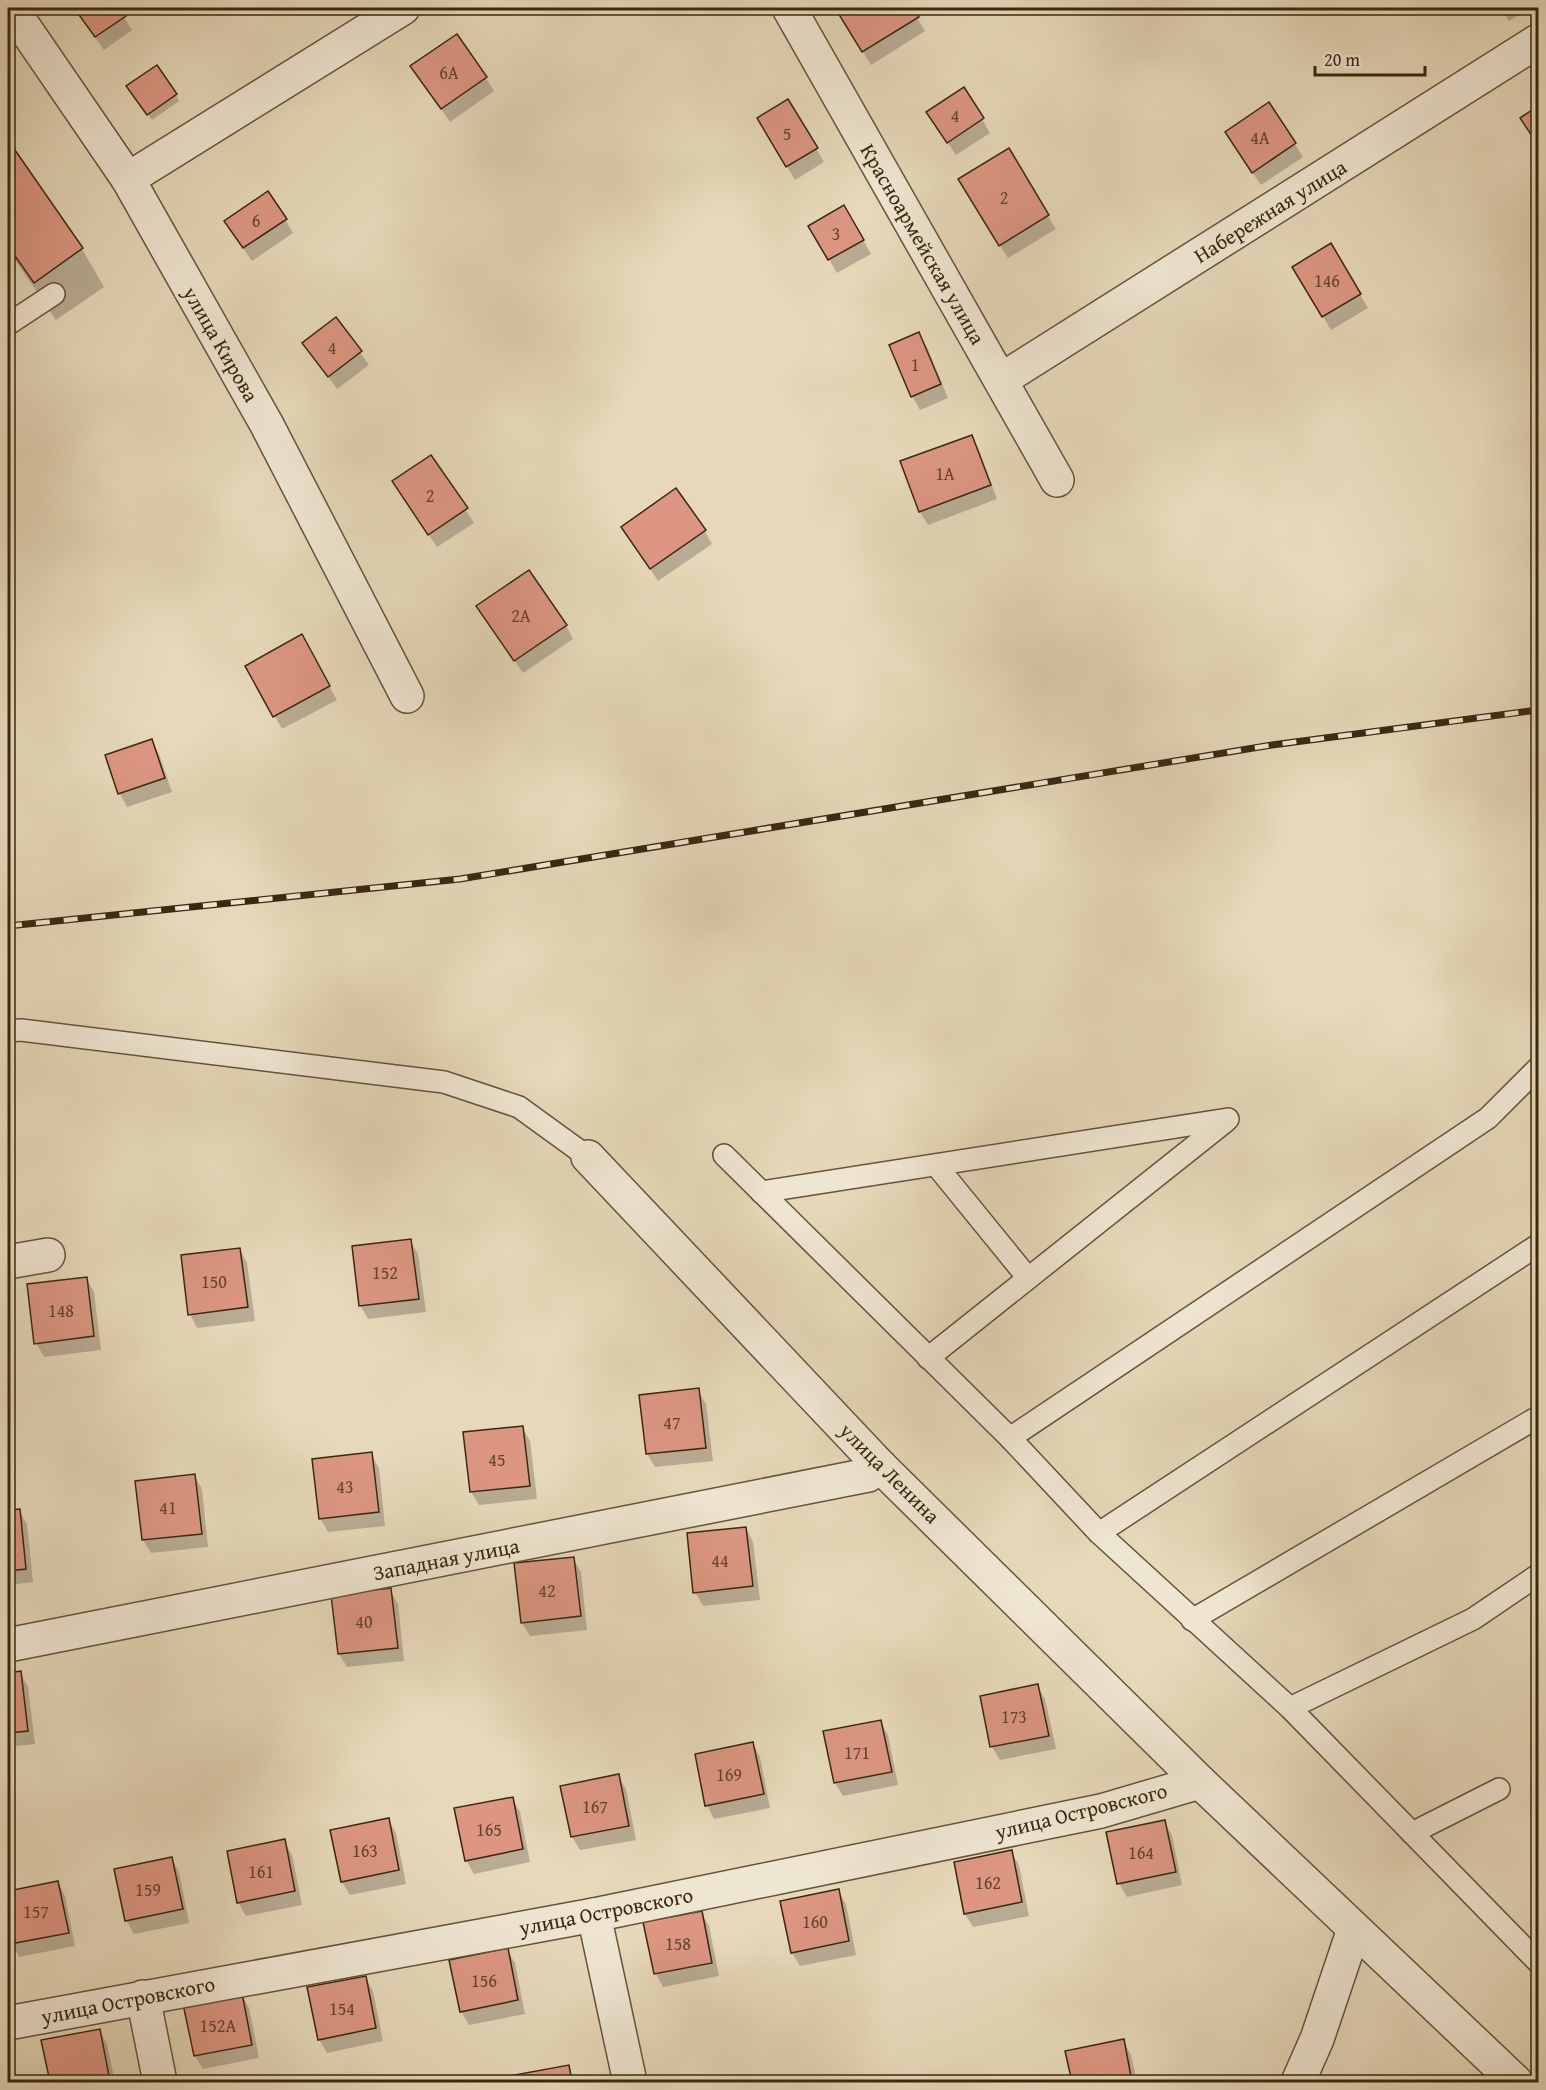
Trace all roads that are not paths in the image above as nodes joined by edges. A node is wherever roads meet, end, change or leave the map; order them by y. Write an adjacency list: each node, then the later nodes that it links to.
1 (11, 8): 5 (street, улица Кирова)
2 (403, 8): 5 (street)
3 (789, 8): 8 (street, Красноармейская улица)
4 (1539, 41): 8 (street, Набережная улица)
5 (128, 179): 10 (street, улица Кирова)
6 (54, 294): 7 (lane)
7 (8, 320)
8 (1001, 380): 9 (street, Красноармейская улица)
9 (1057, 480)
10 (407, 696)
11 (8, 1031): 14 (lane)
12 (1539, 1068): 23 (lane)
13 (724, 1155): 16 (lane)
14 (588, 1156): 24 (street, улица Ленина)
15 (936, 1165): 16 (lane); 20 (lane); 20 (lane)
16 (761, 1192): 21 (lane)
17 (1539, 1245): 25 (lane)
18 (48, 1255): 19 (street)
19 (8, 1262)
20 (1028, 1278): 21 (lane)
21 (928, 1358): 23 (lane)
22 (1539, 1417): 27 (lane)
23 (1010, 1438): 25 (lane)
24 (880, 1466): 28 (street, Западная улица); 30 (street, улица Ленина)
25 (1099, 1533): 27 (lane)
26 (1539, 1575): 29 (lane)
27 (1192, 1620): 29 (lane)
28 (8, 1645)
29 (1290, 1708): 32 (lane)
30 (1200, 1782): 33 (street, улица Островского); 34 (street, улица Ленина)
31 (1500, 1789): 32 (lane)
32 (1412, 1833): 35 (lane)
33 (594, 1915): 36 (street, улица Островского); 39 (street)
34 (1354, 1929): 40 (street); 41 (street, улица Ленина)
35 (1539, 1962)
36 (143, 1998): 37 (street, улица Островского); 38 (street)
37 (8, 2023)
38 (160, 2082)
39 (630, 2082)
40 (1298, 2082)
41 (1516, 2082)

